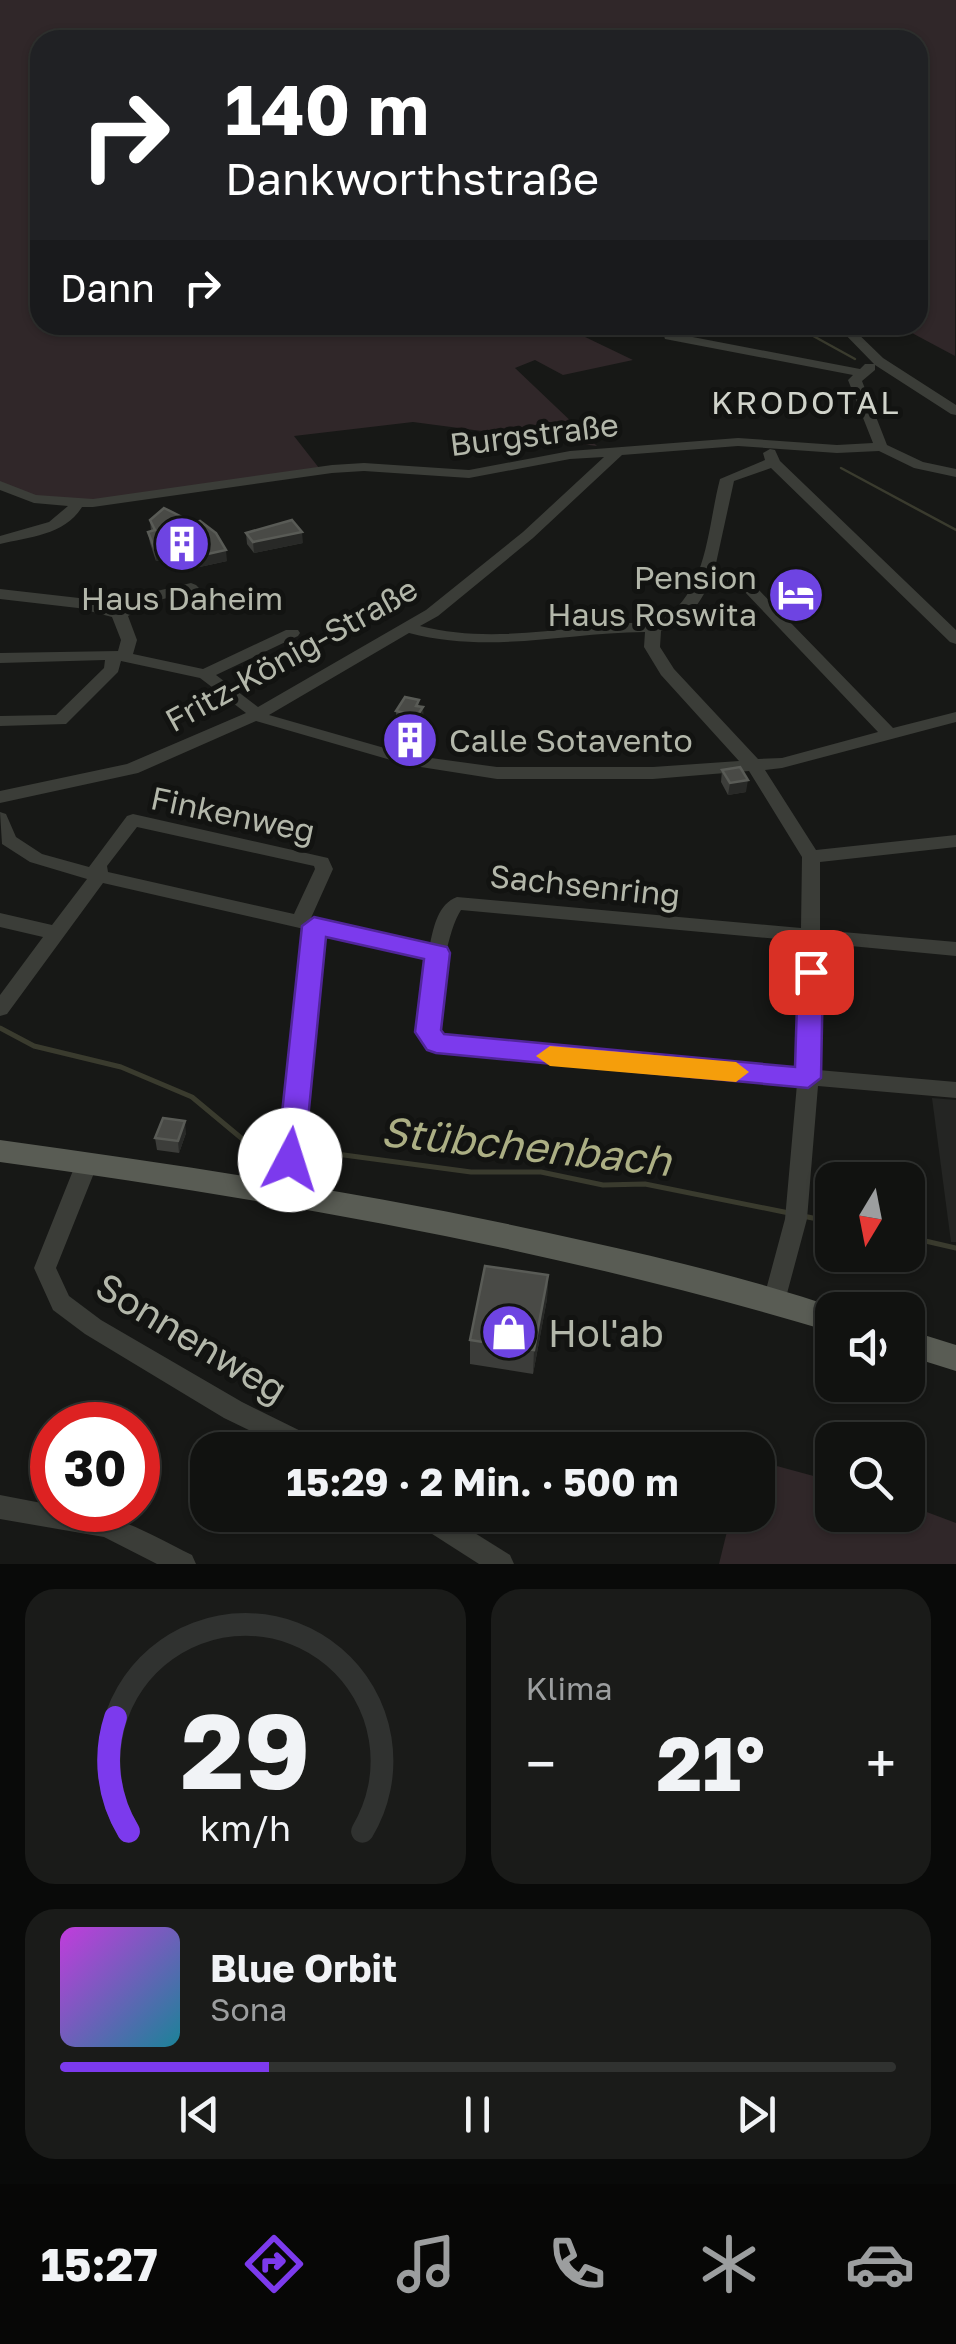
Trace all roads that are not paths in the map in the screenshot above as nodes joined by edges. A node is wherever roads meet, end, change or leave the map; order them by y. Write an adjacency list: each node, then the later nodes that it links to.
1 (707, 335): 4 (street)
2 (852, 335): 3 (street)
3 (878, 361): 4 (street); 5 (street)
4 (863, 373): 7 (street)
5 (956, 411)
6 (766, 443): 7 (street, Burgstraße); 8 (street, Burgstraße); 9 (street)
7 (881, 448): 10 (street, Burgstraße)
8 (618, 451): 12 (street, Burgstraße); 18 (street, Fritz-König-Straße)
9 (773, 462): 14 (street); 21 (street)
10 (956, 473)
11 (0, 485): 12 (street, Burgstraße)
12 (76, 504): 13 (street)
13 (0, 540)
14 (709, 571): 19 (street); 28 (street)
15 (191, 588): 17 (street)
16 (0, 594): 17 (street)
17 (119, 614): 22 (street)
18 (408, 628): 19 (street); 25 (street, Fritz-König-Straße)
19 (653, 630): 29 (street)
20 (292, 632): 24 (street)
21 (956, 638)
22 (119, 656): 23 (street); 24 (street); 27 (street)
23 (0, 658)
24 (206, 674): 25 (street)
25 (258, 714): 29 (street); 30 (street, Fritz-König-Straße)
26 (956, 716): 28 (street)
27 (0, 721)
28 (890, 736): 29 (street)
29 (754, 766): 33 (street)
30 (0, 796)
31 (0, 818): 34 (street)
32 (956, 841): 33 (street)
33 (812, 857): 38 (street)
34 (98, 876): 36 (street); 36 (street, Finkenweg); 37 (street)
35 (0, 920): 37 (street)
36 (307, 924): 40 (street); 45 (street)
37 (56, 933): 41 (street)
38 (812, 937): 39 (street); 40 (street, Sachsenring); 42 (street)
39 (956, 949)
40 (438, 953): 42 (street, Sachsenring)
41 (0, 1009)
42 (808, 1078): 43 (street, Sachsenring); 47 (street)
43 (956, 1090)
44 (0, 1151): 46 (main road)
45 (291, 1152)
46 (87, 1163): 47 (main road); 51 (street, Sonnenweg)
47 (774, 1301): 48 (main road)
48 (815, 1314)
49 (925, 1348): 50 (main road)
50 (956, 1358)
51 (279, 1432)
52 (0, 1508): 54 (street)
53 (451, 1532): 55 (street)
54 (183, 1564)
55 (501, 1564)

